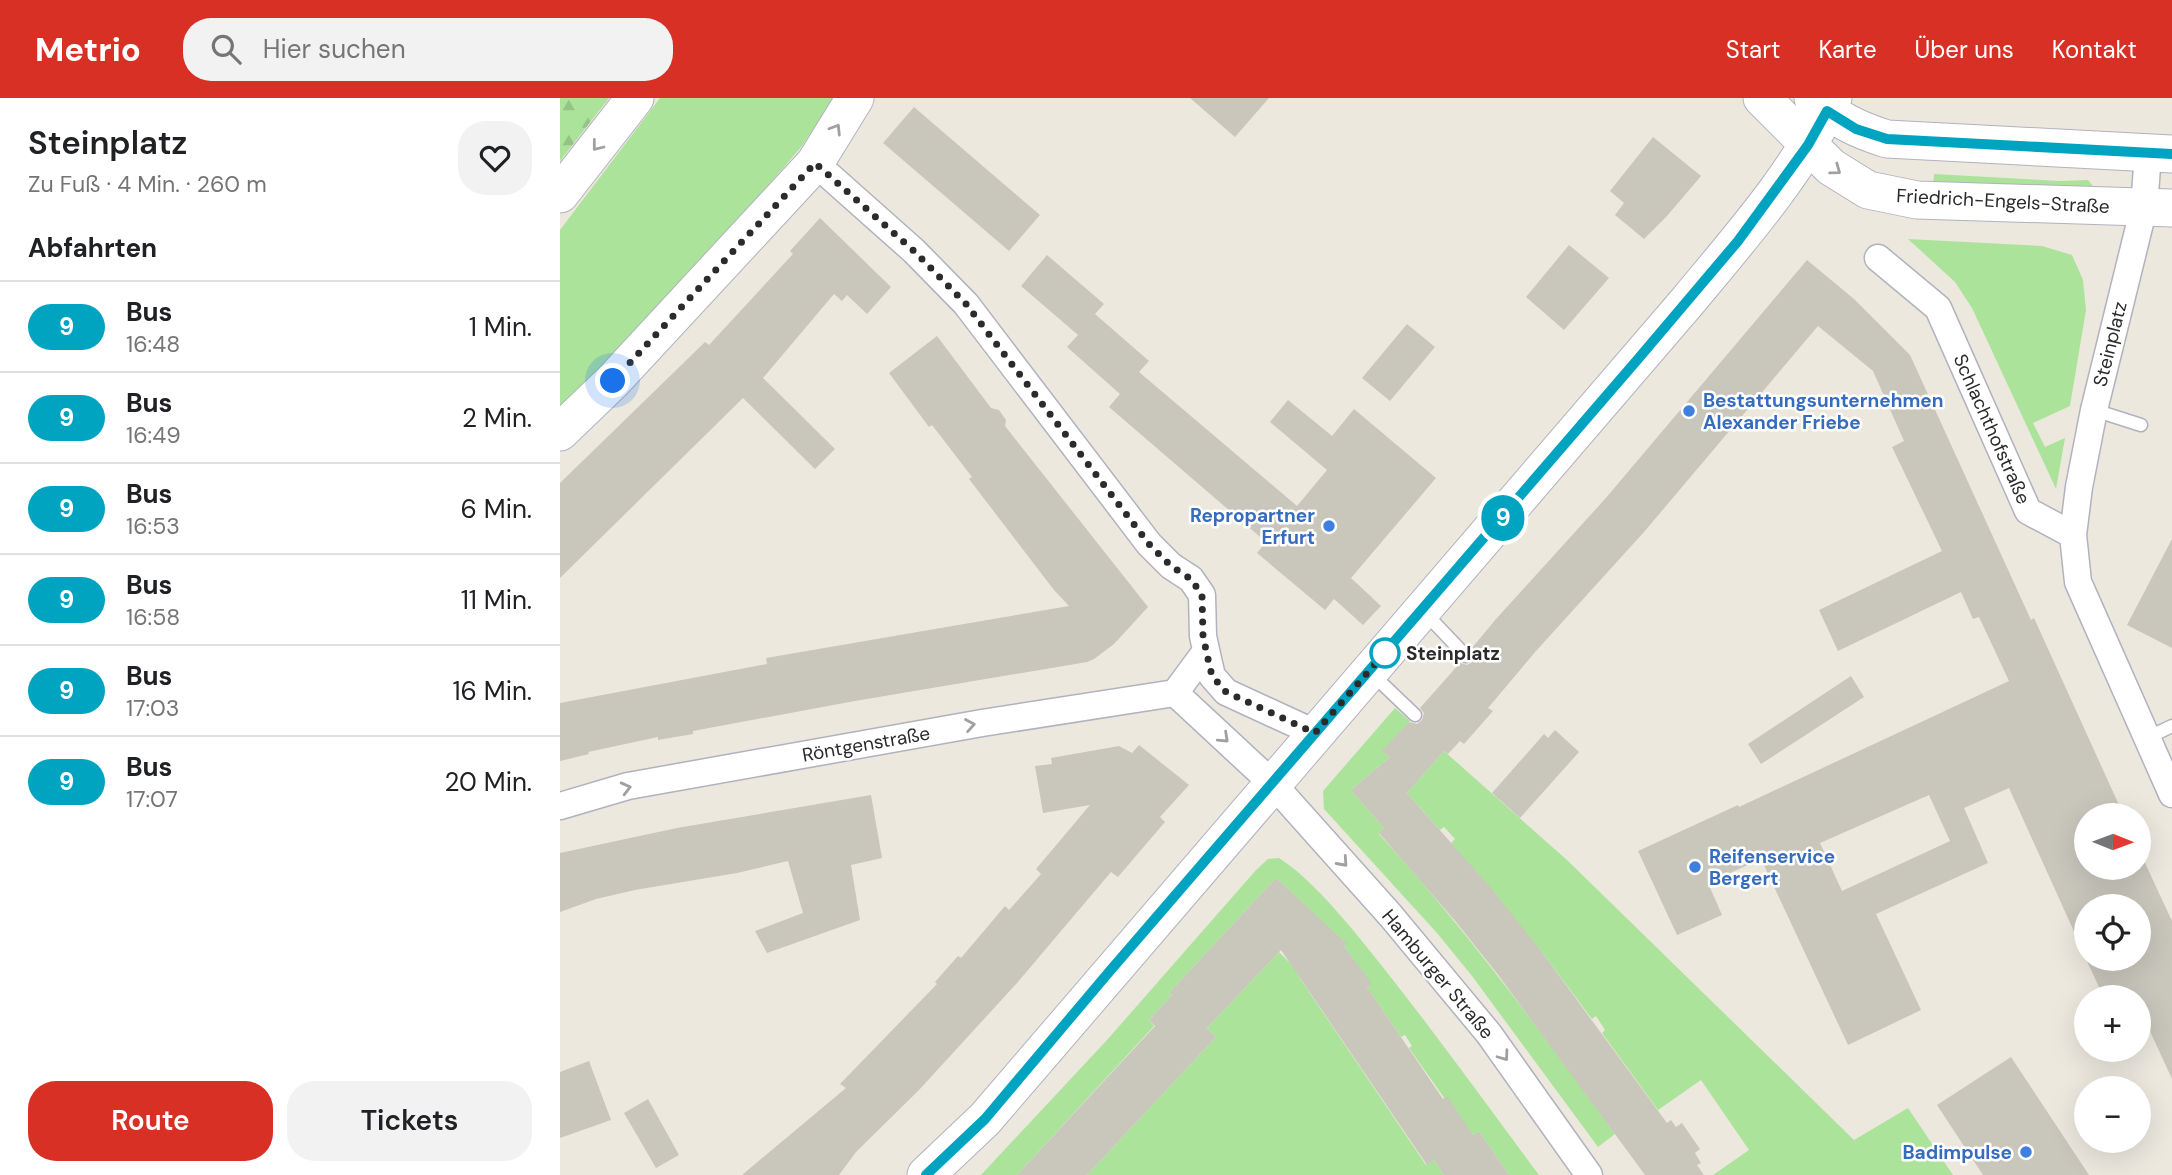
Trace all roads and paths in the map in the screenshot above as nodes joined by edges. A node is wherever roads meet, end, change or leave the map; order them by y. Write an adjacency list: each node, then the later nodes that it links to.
1 (635, 98): 8 (street, one-way to 8)
2 (855, 98): 7 (street, one-way to 2)
3 (1762, 98): 5 (street)
4 (1824, 102): 5 (street); 6 (street)
5 (1808, 145): 9 (street, Friedrich-Engels-Straße, one-way to 9); 15 (street)
6 (2160, 154): 9 (street, Steinplatz)
7 (815, 163): 13 (street); 16 (street)
8 (560, 194)
9 (2158, 208): 11 (street, Steinplatz)
10 (1878, 258): 14 (street, Schlachthofstraße)
11 (2094, 410): 12 (lane); 14 (street, Steinplatz)
12 (2141, 425)
13 (560, 432)
14 (2073, 536): 23 (street)
15 (1422, 610): 17 (lane); 18 (street)
16 (1206, 651): 19 (street); 22 (street)
17 (1465, 656)
18 (1369, 671): 20 (lane); 22 (street)
19 (1175, 693): 24 (street, one-way to 24); 26 (street, Röntgenstraße, one-way to 19)
20 (1415, 715)
21 (2172, 726): 23 (lane)
22 (1315, 733): 24 (street)
23 (2147, 738): 25 (street)
24 (1273, 784): 27 (street); 28 (street, Hamburger Straße, one-way to 28)
25 (2172, 794)
26 (560, 806)
27 (926, 1175)
28 (1590, 1175)

